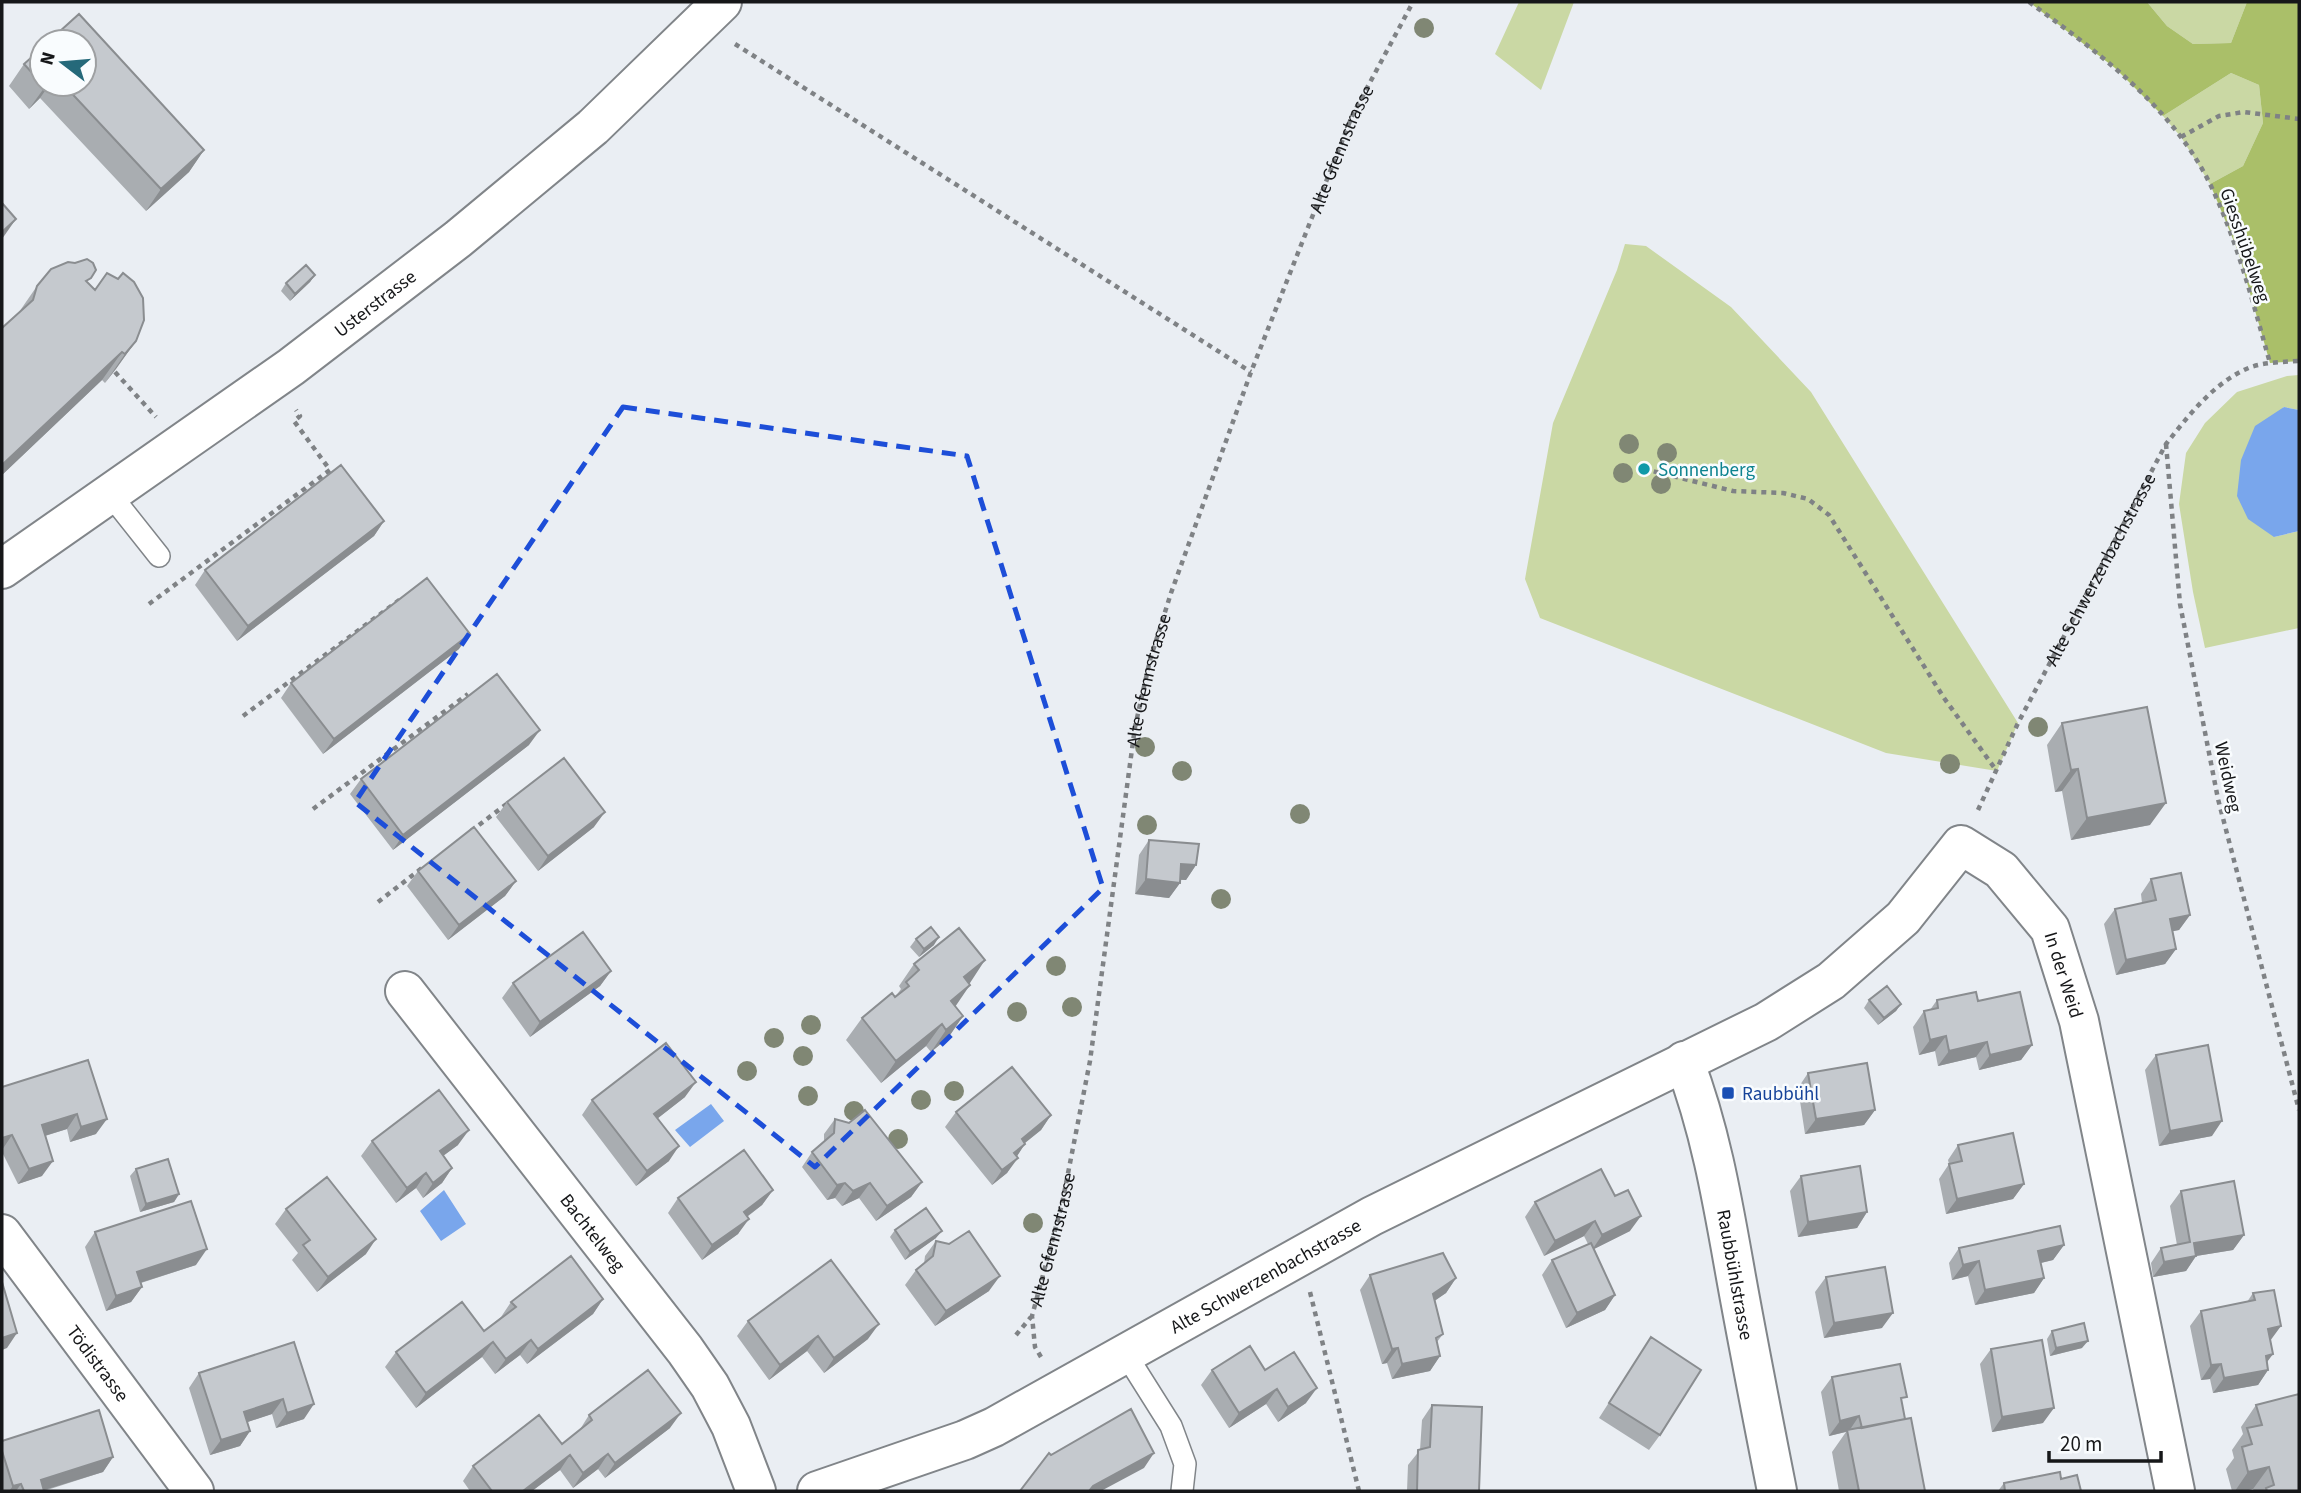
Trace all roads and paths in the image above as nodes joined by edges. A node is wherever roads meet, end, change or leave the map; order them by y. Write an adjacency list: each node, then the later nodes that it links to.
1 (1413, 2): 9 (path, Alte Gfennstrasse)
2 (2029, 2): 5 (path, Giesshübelweg)
3 (724, 20): 9 (path); 14 (street, Usterstrasse)
4 (2299, 119): 5 (path)
5 (2181, 137): 7 (path, Giesshübelweg)
6 (2299, 361): 7 (path, Alte Schwerzenbachstrasse)
7 (2270, 363): 12 (path, Alte Schwerzenbachstrasse)
8 (115, 372): 11 (path)
9 (1251, 372): 33 (path, Alte Gfennstrasse)
10 (298, 413): 18 (path)
11 (161, 423)
12 (2166, 444): 21 (path, Alte Schwerzenbachstrasse); 30 (path, Weidweg)
13 (1644, 469): 21 (path)
14 (109, 494): 15 (lane); 16 (street, Usterstrasse)
15 (159, 556)
16 (2, 569)
17 (402, 598): 20 (path)
18 (149, 604)
19 (468, 694): 23 (path)
20 (243, 716)
21 (1997, 771): 25 (path, Alte Schwerzenbachstrasse)
22 (516, 797): 24 (path)
23 (313, 809)
24 (463, 837)
25 (1961, 845): 29 (street); 43 (street, In der Weid)
26 (431, 861): 27 (path)
27 (378, 902)
28 (405, 991): 39 (street, Bachtelweg)
29 (1684, 1061): 35 (street, Alte Schwerzenbachstrasse); 42 (street, Raubbühlstrasse)
30 (2299, 1110)
31 (2, 1234): 38 (street, Tödistrasse)
32 (1308, 1285): 41 (path)
33 (1032, 1316): 34 (path); 36 (path, Alte Gfennstrasse)
34 (1016, 1335)
35 (1125, 1353): 36 (street, Alte Schwerzenbachstrasse); 40 (lane)
36 (1062, 1390): 37 (street, Alte Schwerzenbachstrasse)
37 (835, 1488)
38 (194, 1491)
39 (756, 1491)
40 (1182, 1491)
41 (1359, 1491)
42 (1774, 1491)
43 (2175, 1491)

